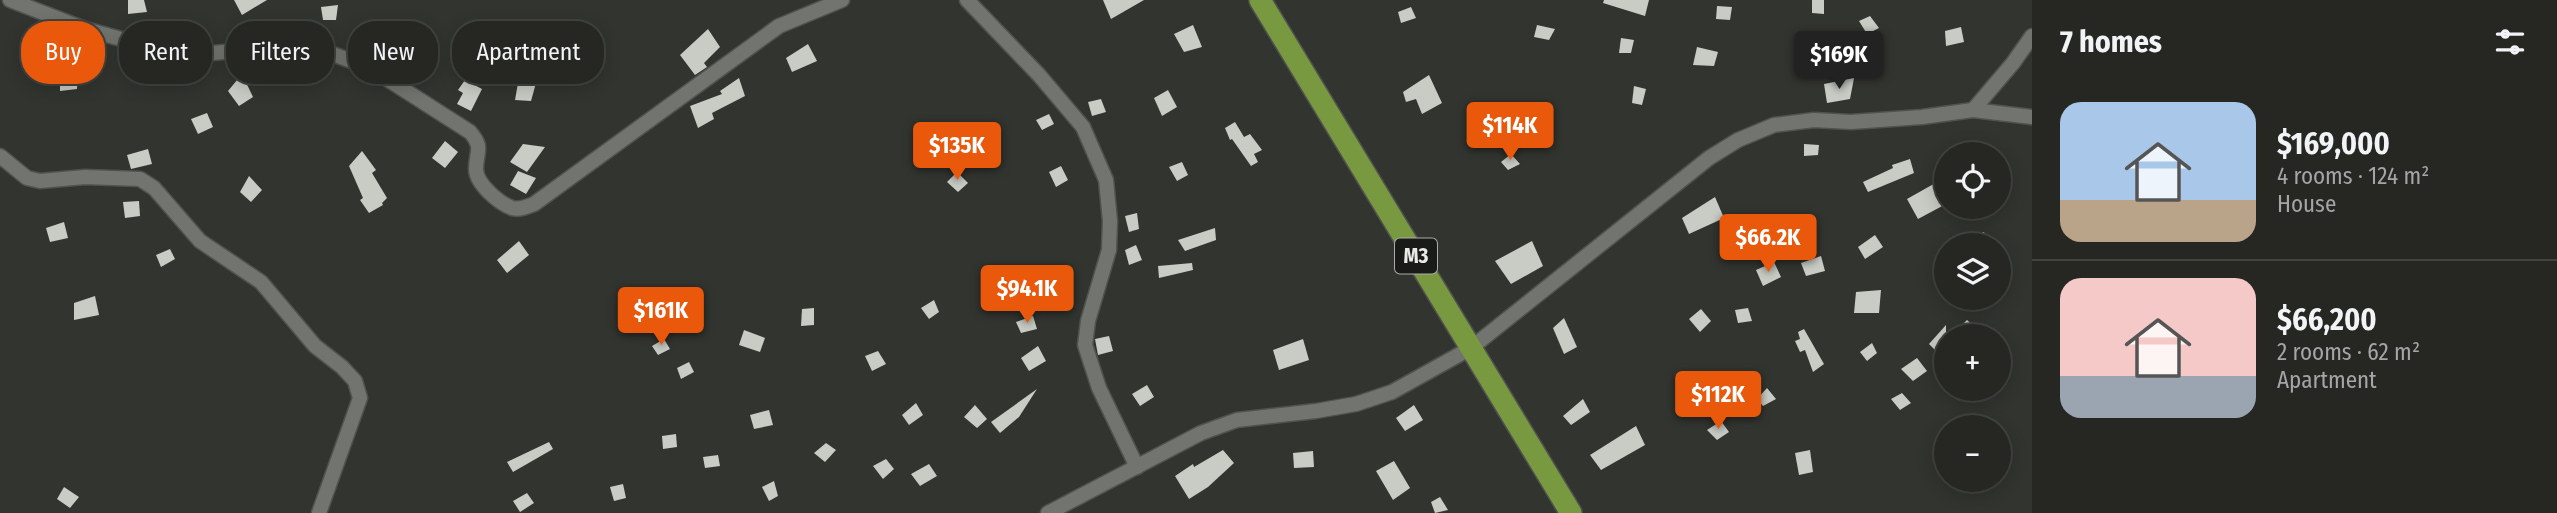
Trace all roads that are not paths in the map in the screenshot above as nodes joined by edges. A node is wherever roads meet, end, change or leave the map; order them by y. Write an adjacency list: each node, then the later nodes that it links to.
1 (10, 0): 2 (street)
2 (842, 0)
3 (967, 0): 10 (street)
4 (1260, 0): 9 (main road, M3)
5 (2032, 36): 6 (street)
6 (1973, 110): 7 (street); 9 (street)
7 (2032, 117)
8 (0, 156): 11 (street)
9 (1471, 348): 10 (street); 13 (main road, M3)
10 (1137, 467): 12 (street)
11 (319, 513)
12 (1048, 513)
13 (1571, 513)

